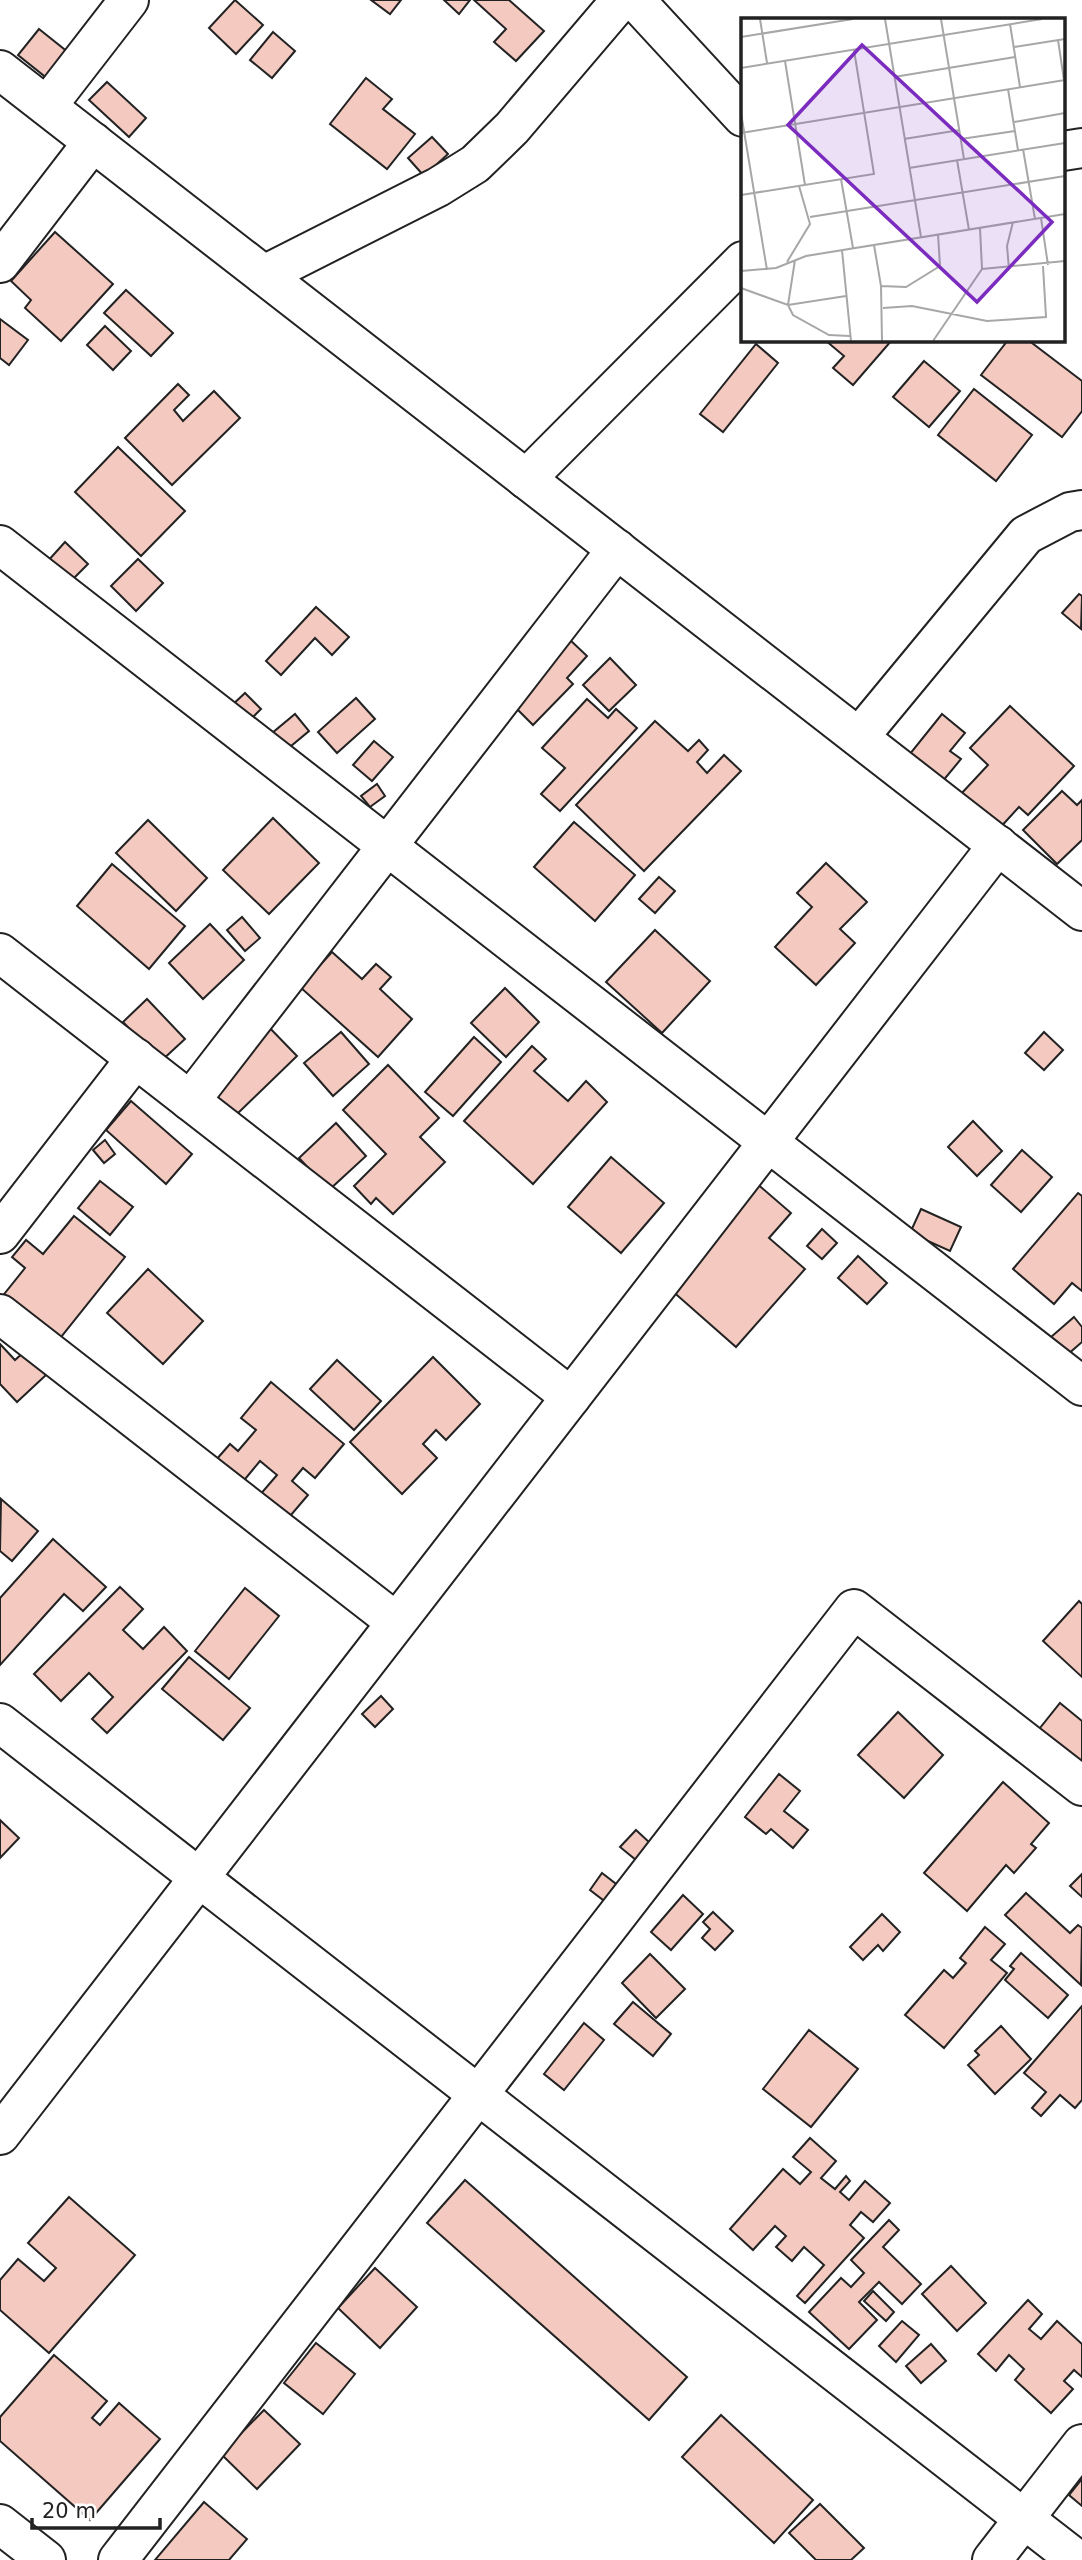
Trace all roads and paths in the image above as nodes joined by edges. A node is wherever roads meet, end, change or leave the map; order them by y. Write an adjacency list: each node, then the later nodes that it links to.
1 (129, 0): 5 (street)
2 (621, 0): 12 (street)
3 (635, 0): 6 (street)
4 (0, 70): 5 (street)
5 (47, 106): 7 (street)
6 (741, 115)
7 (93, 142): 10 (street); 12 (street)
8 (1082, 148): 9 (street)
9 (1064, 151)
10 (0, 263)
11 (741, 263): 13 (street)
12 (264, 275): 13 (street)
13 (526, 479): 16 (street)
14 (1082, 510): 17 (street)
15 (0, 545): 19 (street)
16 (617, 549): 17 (street); 19 (street)
17 (859, 737): 18 (street)
18 (998, 845): 20 (street); 24 (street)
19 (387, 846): 23 (street); 24 (street)
20 (1082, 911)
21 (0, 953): 22 (street)
22 (136, 1058): 23 (street); 25 (street)
23 (190, 1101): 28 (street)
24 (768, 1142): 27 (street); 28 (street)
25 (5, 1216)
26 (0, 1314): 29 (street)
27 (1082, 1386)
28 (571, 1397): 29 (street)
29 (396, 1622): 32 (street)
30 (0, 1723): 32 (street)
31 (1082, 1786): 33 (street)
32 (199, 1877): 33 (street); 34 (street)
33 (478, 2094): 36 (street); 39 (street)
34 (5, 2118)
35 (1082, 2444): 36 (street)
36 (1024, 2519): 40 (street); 41 (street)
37 (0, 2524): 38 (street)
38 (46, 2560)
39 (118, 2560)
40 (992, 2560)
41 (1077, 2560)

